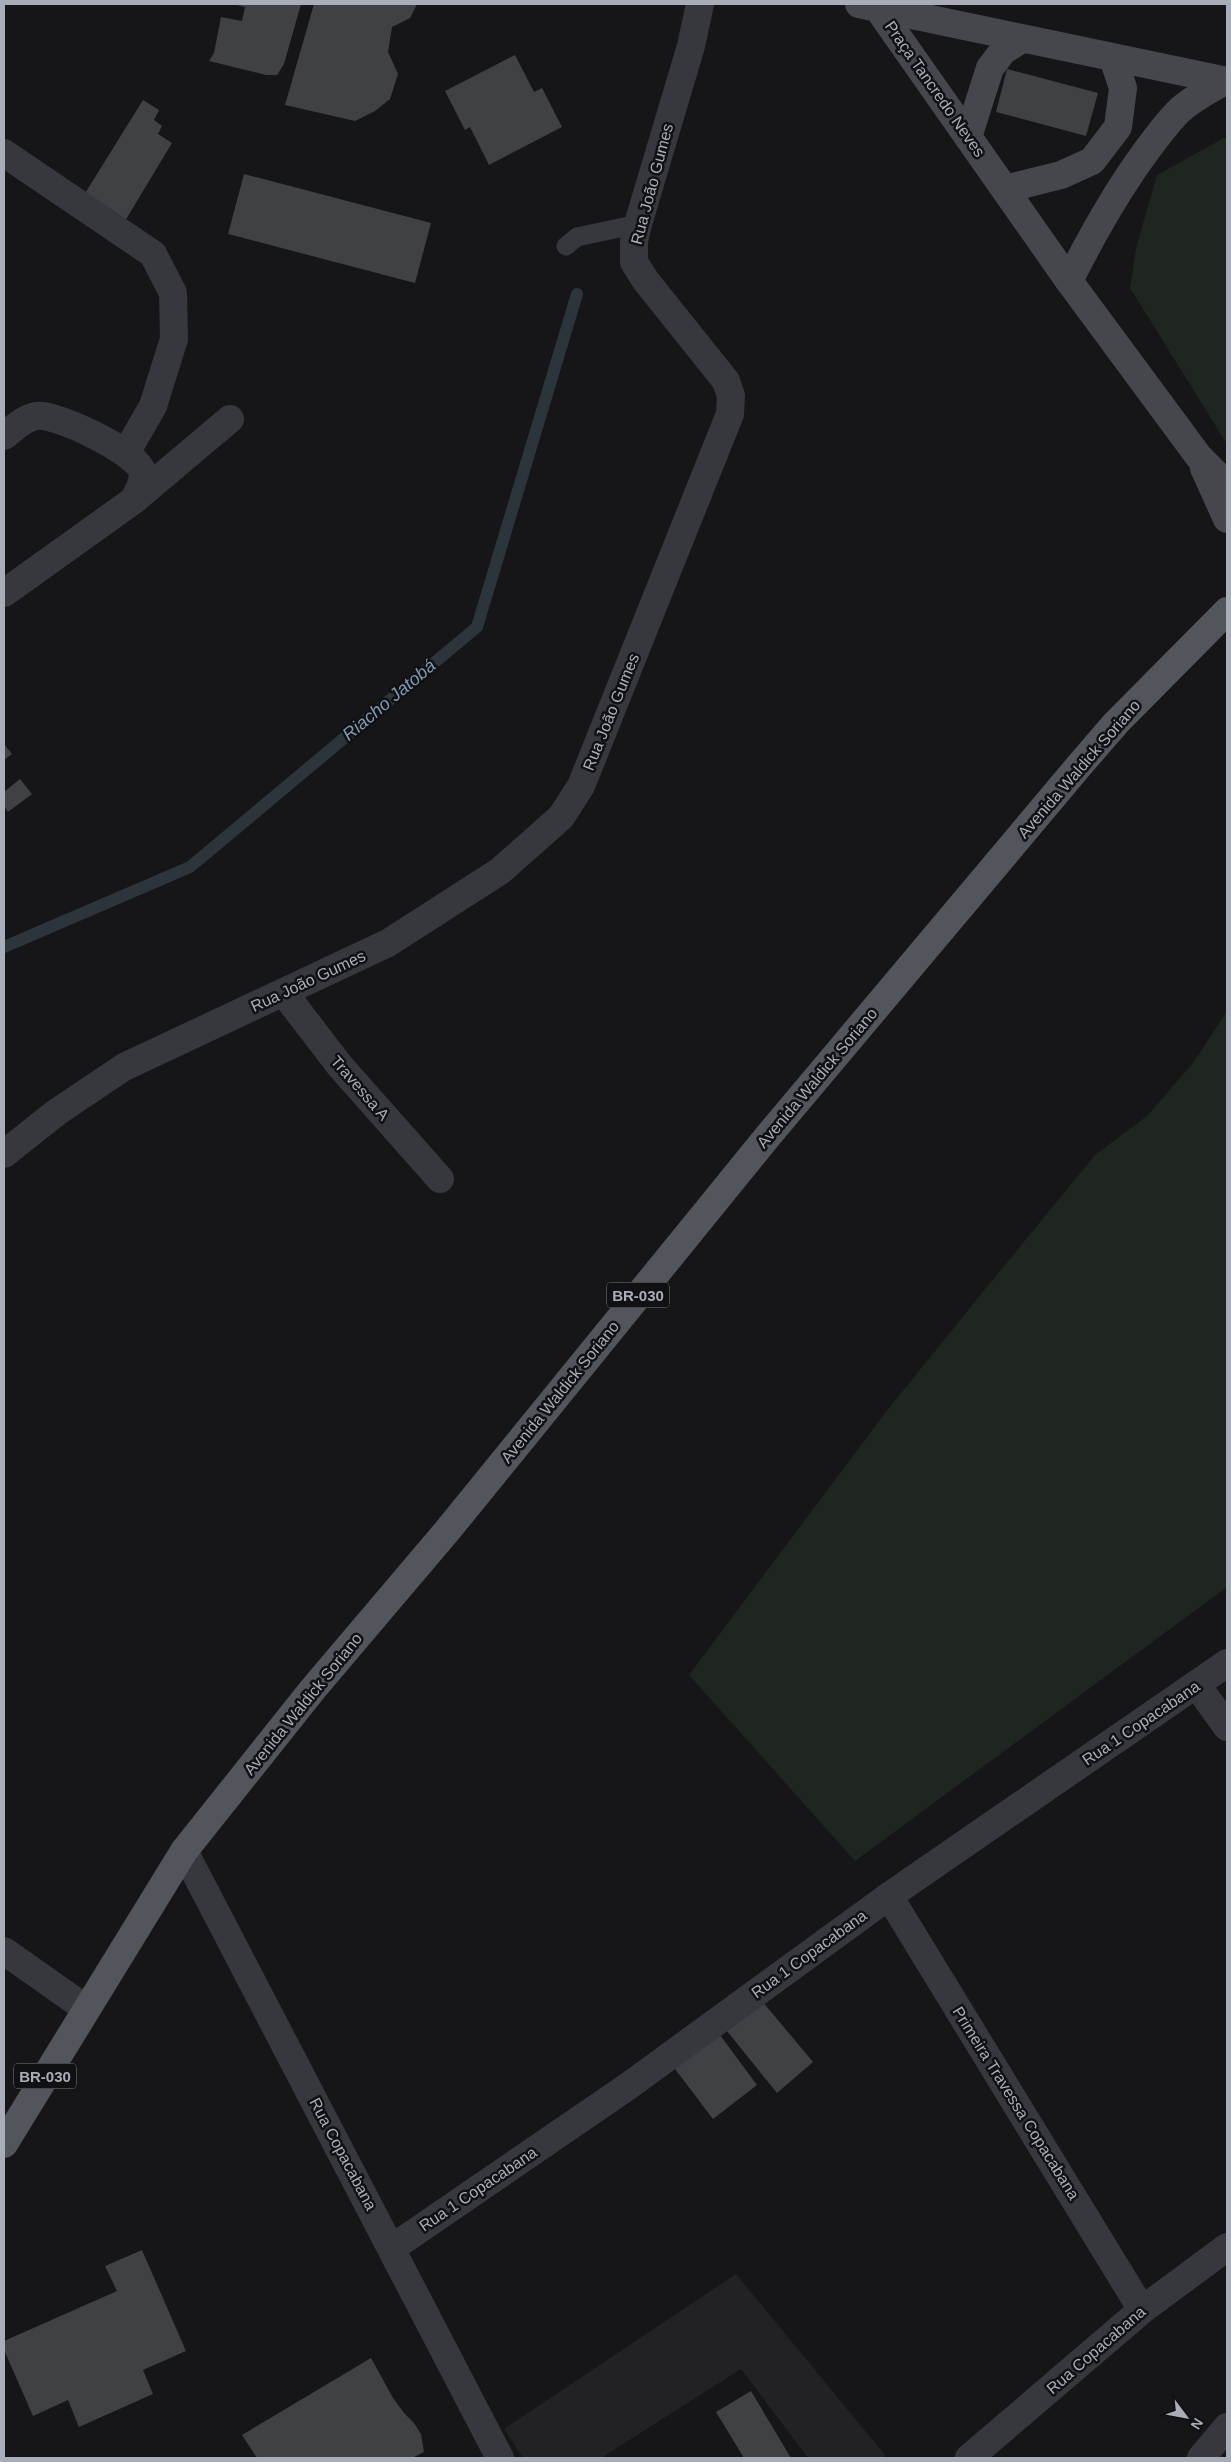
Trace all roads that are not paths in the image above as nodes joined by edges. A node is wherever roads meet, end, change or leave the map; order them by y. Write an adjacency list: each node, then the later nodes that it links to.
1 (700, 4): 9 (street, Rua João Gumes)
2 (869, 7): 3 (main road, Praça Tancredo Neves); 6 (main road, Praça Tancredo Neves)
3 (1022, 39): 4 (main road, Praça Tancredo Neves); 6 (main road)
4 (1113, 58): 5 (main road, Praça Tancredo Neves); 8 (main road)
5 (1226, 81): 11 (main road)
6 (968, 137): 8 (main road, Praça Tancredo Neves)
7 (4, 153): 14 (street)
8 (1005, 189): 11 (main road, Praça Tancredo Neves)
9 (638, 224): 10 (lane); 21 (street, Rua João Gumes)
10 (571, 241)
11 (1070, 281): 15 (main road, Praça Tancredo Neves)
12 (230, 419): 17 (street)
13 (4, 436): 14 (street)
14 (126, 453): 17 (street)
15 (1199, 457): 16 (main road, Praça Tancredo Neves); 18 (main road, Praça Tancredo Neves)
16 (1227, 484)
17 (134, 500): 19 (street)
18 (1227, 519)
19 (4, 592)
20 (1227, 611): 27 (main road, Avenida Waldick Soriano / BR-030)
21 (284, 993): 22 (street, Rua João Gumes); 23 (street, Travessa A)
22 (4, 1154)
23 (440, 1179)
24 (1227, 1663): 25 (street, Rua 1 Copacabana)
25 (1197, 1685): 26 (street); 28 (street, Rua 1 Copacabana)
26 (1227, 1727)
27 (184, 1851): 30 (main road, Avenida Waldick Soriano / BR-030); 33 (street, Rua Copacabana)
28 (889, 1896): 33 (street, Rua 1 Copacabana); 34 (street, Primeira Travessa Copacabana)
29 (4, 1950): 30 (street)
30 (85, 2008): 31 (main road, Avenida Waldick Soriano / BR-030)
31 (4, 2144)
32 (1227, 2247): 34 (street, Rua Copacabana)
33 (392, 2248): 36 (street, Rua Copacabana)
34 (1142, 2310): 37 (street, Rua Copacabana)
35 (1227, 2427): 38 (street)
36 (500, 2458)
37 (969, 2458)
38 (1201, 2458)

